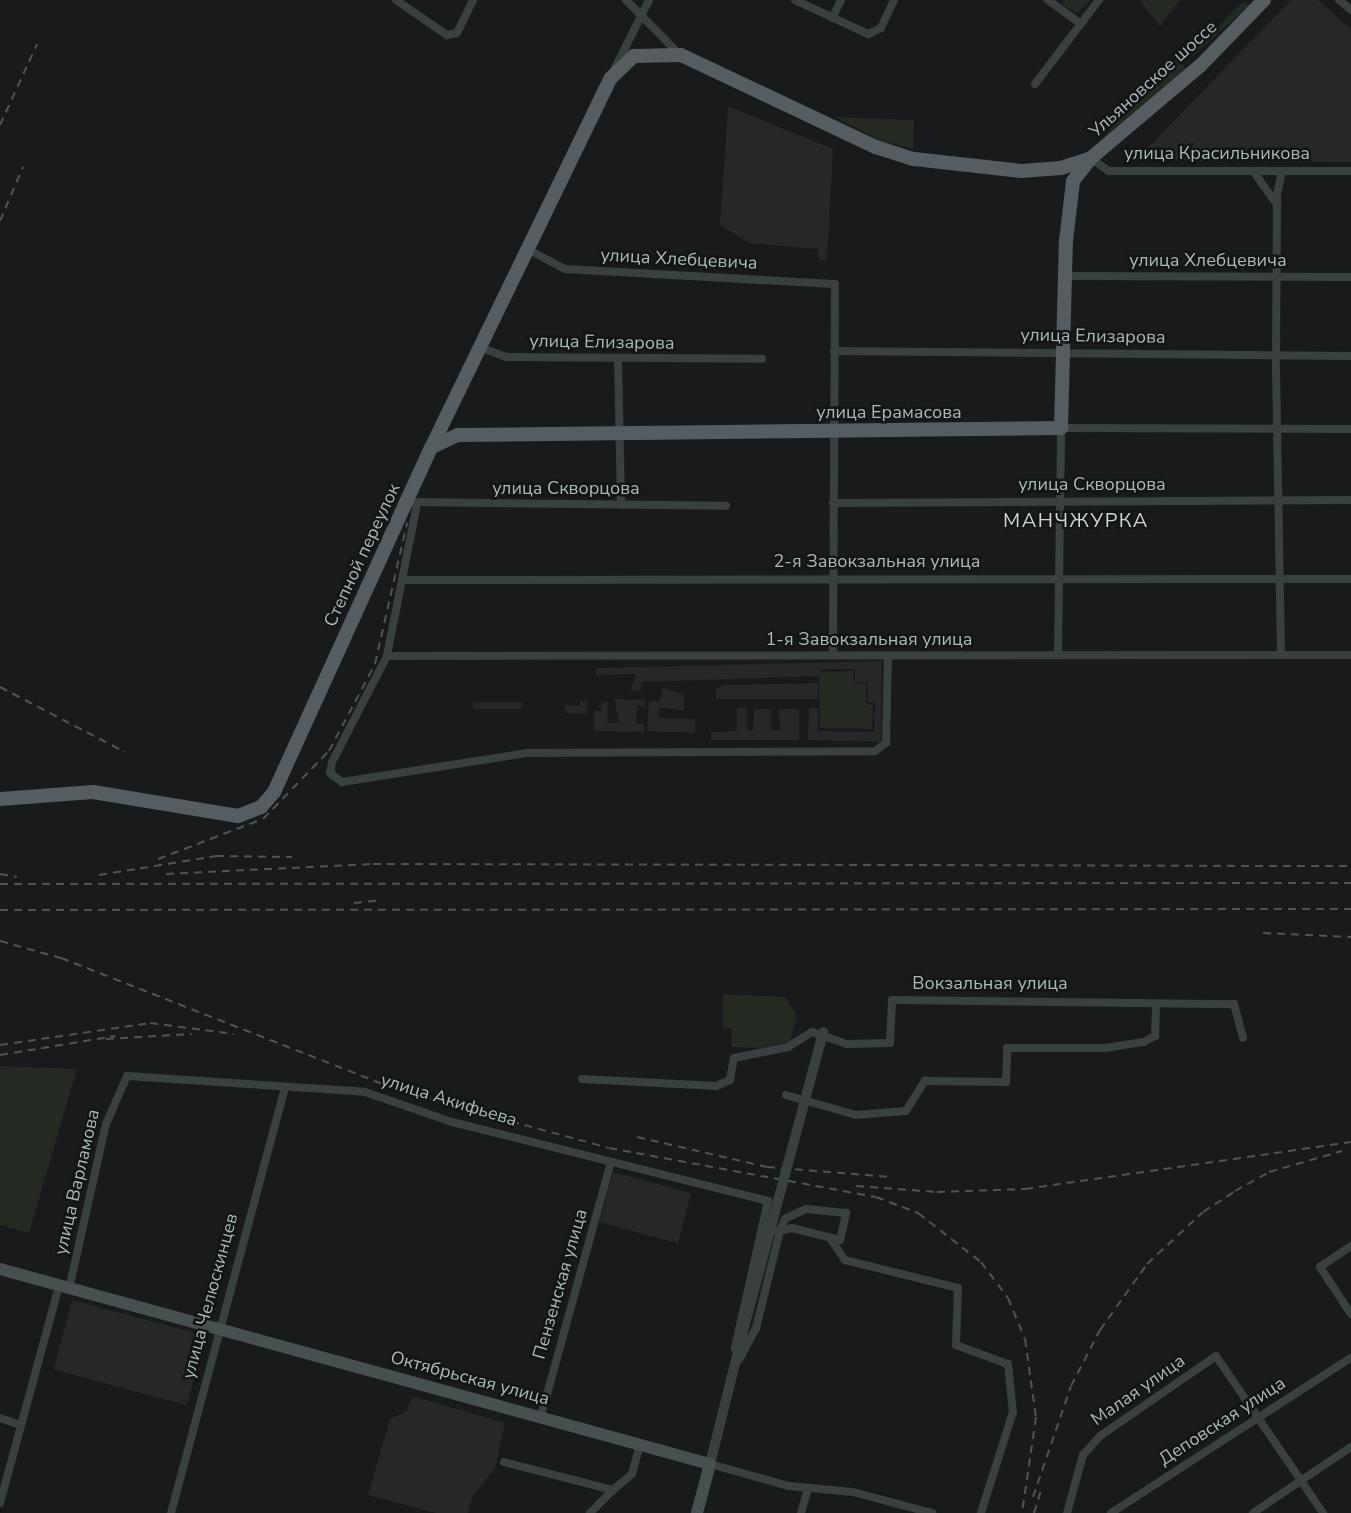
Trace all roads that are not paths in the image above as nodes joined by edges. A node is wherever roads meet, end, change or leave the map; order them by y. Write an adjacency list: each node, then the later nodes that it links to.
1 (396, 0): 2 (street)
2 (473, 0)
3 (626, 0): 13 (street)
4 (649, 0): 13 (street)
5 (795, 0): 14 (street)
6 (841, 0): 14 (street)
7 (894, 0): 14 (street)
8 (1048, 0): 15 (street)
9 (1099, 0): 15 (street)
10 (1264, 0): 19 (main road, Ульяновское шоссе)
11 (1339, 0): 12 (street)
12 (1351, 10)
13 (641, 13): 16 (street); 17 (street)
14 (831, 18)
15 (1078, 22): 18 (street)
16 (681, 55): 17 (main road); 20 (main road)
17 (610, 78): 26 (main road, Степной переулок)
18 (1035, 84)
19 (1090, 158): 20 (main road); 22 (street, улица Красильникова); 24 (main road)
20 (1045, 171): 24 (main road)
21 (1351, 171): 23 (street, улица Красильникова)
22 (1254, 172): 23 (street, улица Красильникова); 25 (street)
23 (1282, 172): 25 (street)
24 (1069, 193): 27 (main road)
25 (1277, 206): 28 (street)
26 (527, 249): 30 (main road, Степной переулок); 31 (street, улица Хлебцевича)
27 (1065, 276): 28 (street, улица Хлебцевича); 32 (main road)
28 (1276, 277): 29 (street, улица Хлебцевича); 33 (street)
29 (1351, 277)
30 (479, 347): 35 (street, улица Елизарова); 37 (main road, Степной переулок)
31 (834, 351): 32 (street, улица Елизарова); 41 (street)
32 (1062, 351): 33 (street, улица Елизарова); 38 (main road)
33 (1276, 355): 34 (street, улица Елизарова); 39 (street)
34 (1351, 356)
35 (618, 359): 36 (street, улица Елизарова); 42 (street)
36 (762, 359)
37 (447, 413): 43 (main road); 44 (main road, Степной переулок)
38 (1061, 428): 39 (street, улица Ерамасова); 41 (main road, улица Ерамасова); 48 (street)
39 (1277, 429): 40 (street, улица Ерамасова); 45 (street)
40 (1351, 429)
41 (834, 430): 42 (main road, улица Ерамасова); 49 (street)
42 (620, 433): 43 (main road, улица Ерамасова); 50 (street)
43 (458, 435): 44 (main road, улица Ерамасова)
44 (431, 448): 47 (main road, Степной переулок)
45 (1278, 500): 46 (street, улица Скворцова); 48 (street, улица Скворцова); 54 (street)
46 (1351, 500)
47 (412, 501): 50 (street, улица Скворцова); 56 (street); 63 (main road, Степной переулок)
48 (1061, 501): 49 (street, улица Скворцова); 53 (street)
49 (833, 503): 52 (street)
50 (621, 505): 51 (street, улица Скворцова)
51 (726, 506)
52 (833, 577): 53 (street, 2-я Завокзальная улица); 56 (street, 2-я Завокзальная улица); 61 (street)
53 (1061, 578): 54 (street, 2-я Завокзальная улица); 57 (street)
54 (1284, 579): 55 (street, 2-я Завокзальная улица); 58 (street)
55 (1351, 579)
56 (402, 580): 60 (street)
57 (1058, 654): 58 (street, 1-я Завокзальная улица); 62 (street, 1-я Завокзальная улица)
58 (1281, 654): 59 (street, 1-я Завокзальная улица)
59 (1351, 655)
60 (387, 656): 61 (street, 1-я Завокзальная улица); 62 (street)
61 (832, 656): 62 (street, 1-я Завокзальная улица)
62 (888, 656)
63 (0, 799)
64 (1156, 1005): 65 (street, Вокзальная улица); 66 (street, Вокзальная улица); 70 (street)
65 (827, 1034): 67 (street); 81 (street, bridge)
66 (1243, 1038)
67 (582, 1079)
68 (120, 1084): 69 (street, улица Акифьева); 77 (street, улица Варламова)
69 (285, 1089): 71 (street, улица Акифьева); 79 (street, улица Челюскинцев)
70 (786, 1095)
71 (611, 1162): 72 (street, улица Акифьева); 82 (street, Пензенская улица)
72 (760, 1230): 73 (street); 81 (street)
73 (780, 1231): 74 (street); 74 (street); 81 (street)
74 (830, 1238): 99 (street)
75 (1351, 1246): 78 (street)
76 (0, 1269): 77 (main road, Октябрьская улица)
77 (64, 1288): 79 (main road, Октябрьская улица); 85 (street, улица Варламова)
78 (1351, 1314)
79 (218, 1329): 82 (main road, Октябрьская улица); 94 (street, улица Челюскинцев)
80 (1351, 1358): 84 (street, Деповская улица)
81 (734, 1369): 89 (street)
82 (541, 1416): 86 (main road, Октябрьская улица)
83 (0, 1418): 85 (street)
84 (1258, 1418): 90 (street); 100 (street, Малая улица); 101 (street, Деповская улица)
85 (20, 1425): 93 (street, улица Варламова)
86 (640, 1444): 89 (main road, Октябрьская улица); 92 (street)
87 (1351, 1447): 90 (street)
88 (504, 1462): 92 (street)
89 (710, 1464): 91 (street, Октябрьская улица); 96 (main road)
90 (1302, 1481): 102 (street); 103 (street)
91 (808, 1489): 97 (street); 98 (street, Октябрьская улица)
92 (613, 1490): 95 (street)
93 (0, 1503)
94 (171, 1513)
95 (590, 1513)
96 (697, 1513)
97 (801, 1513)
98 (932, 1513)
99 (981, 1513)
100 (1067, 1513)
101 (1111, 1513)
102 (1253, 1513)
103 (1323, 1513)

